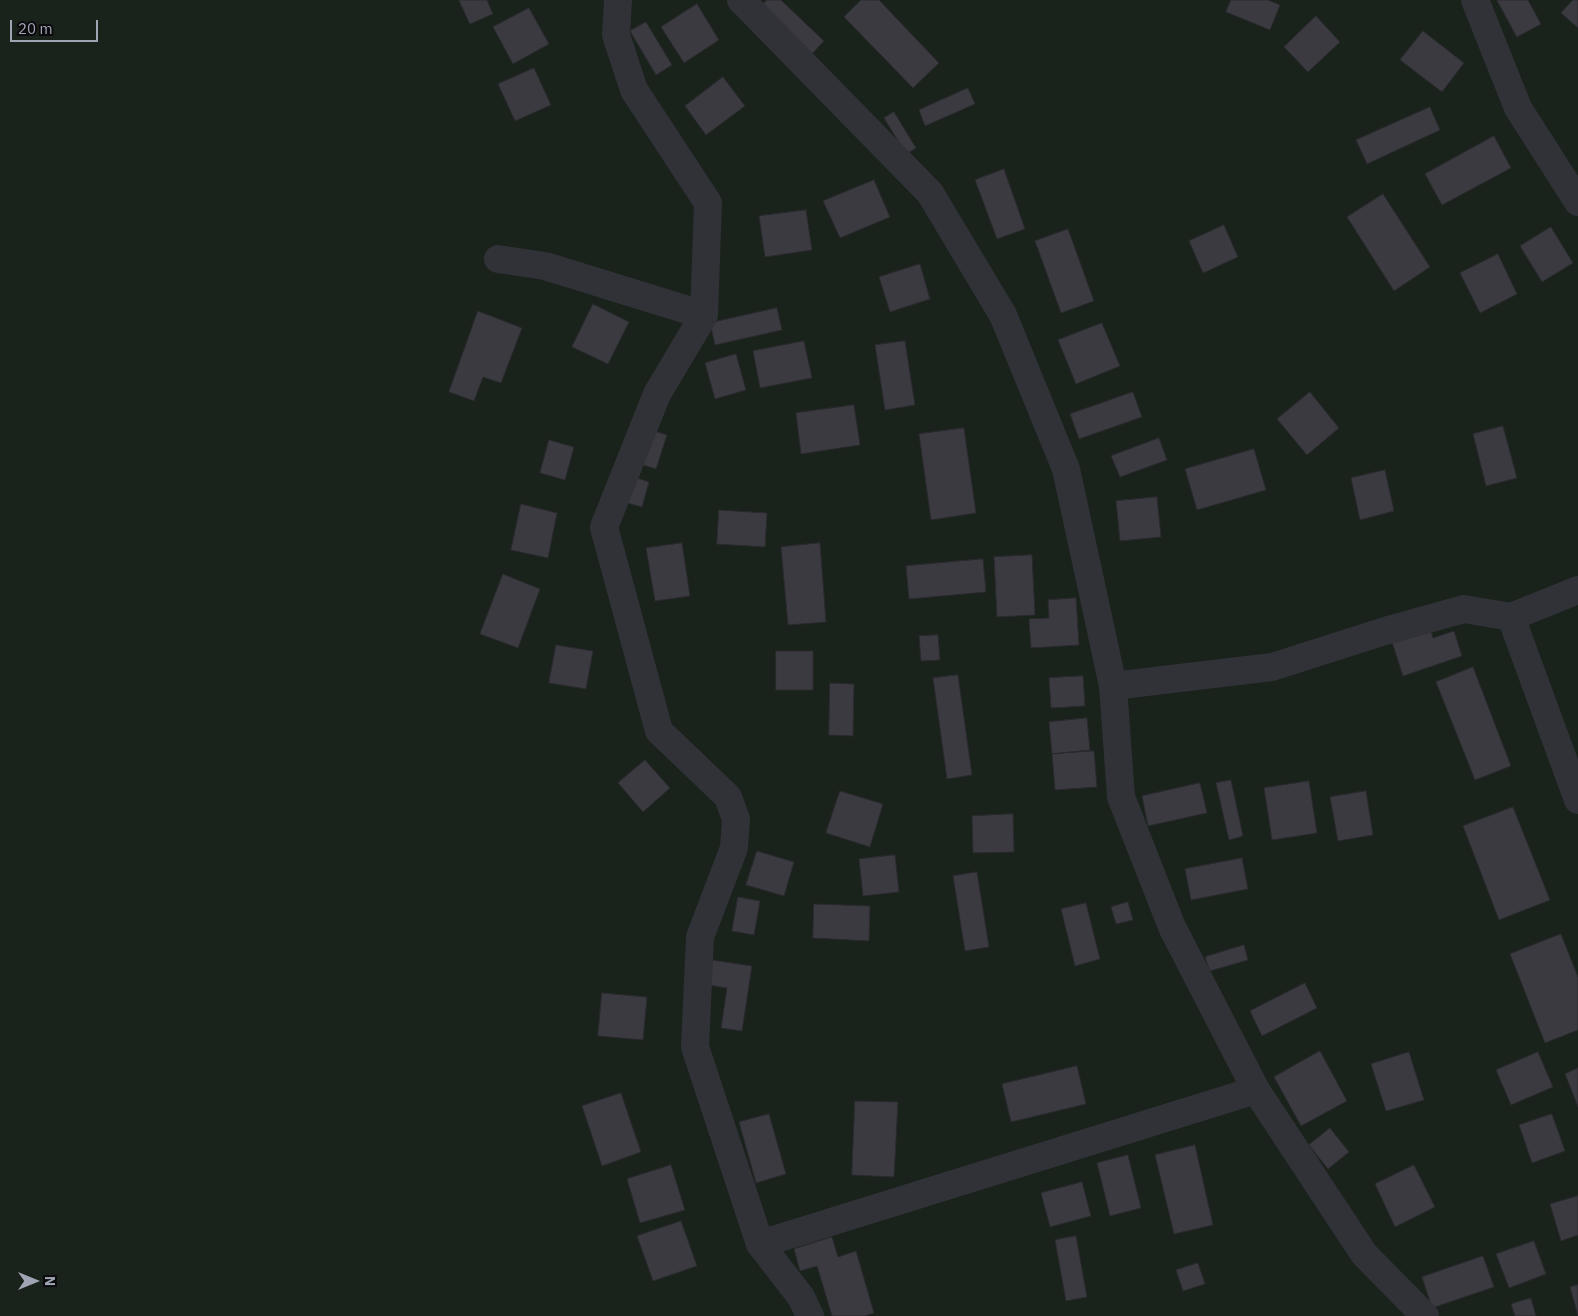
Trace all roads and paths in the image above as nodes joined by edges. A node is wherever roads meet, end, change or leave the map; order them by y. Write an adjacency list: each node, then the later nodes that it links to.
1 (618, 0): 6 (street)
2 (741, 0): 9 (street)
3 (1475, 0): 4 (street)
4 (1578, 202)
5 (498, 259): 6 (street)
6 (704, 315): 12 (street)
7 (1578, 590): 8 (street)
8 (1511, 617): 9 (street); 10 (street)
9 (1113, 686): 11 (street)
10 (1578, 800)
11 (1256, 1090): 12 (street); 14 (street)
12 (760, 1244): 13 (street)
13 (803, 1310)
14 (1425, 1316)

